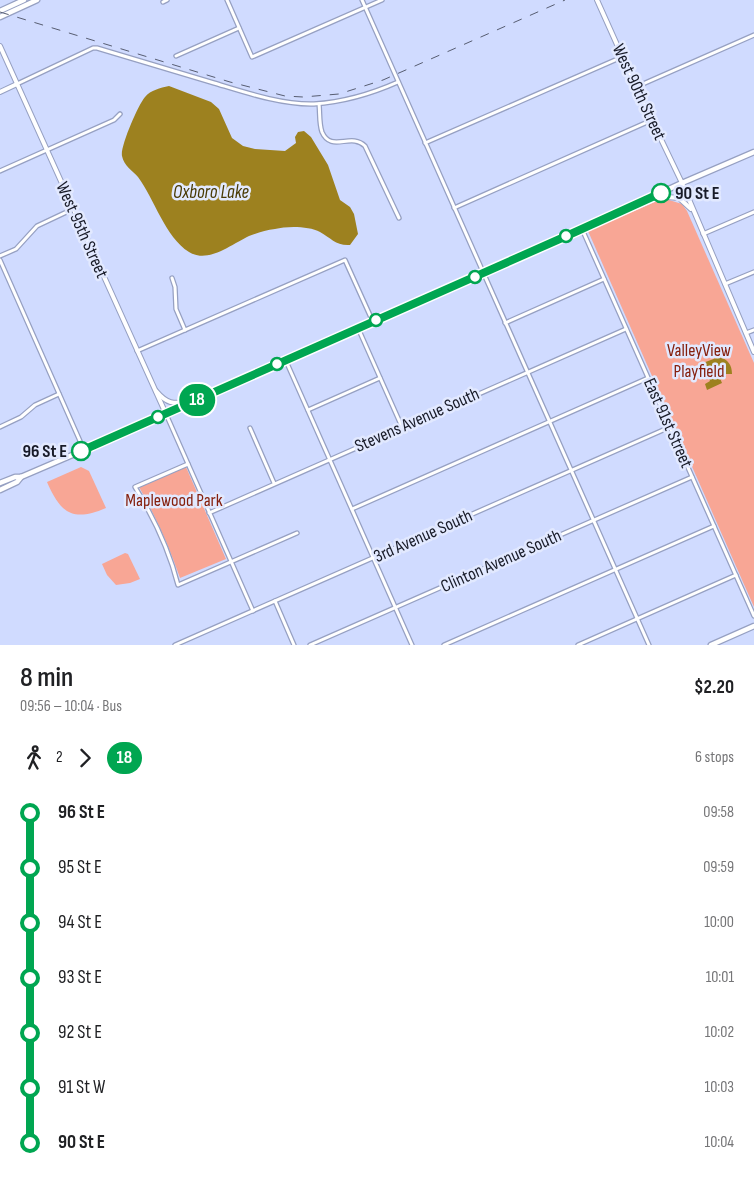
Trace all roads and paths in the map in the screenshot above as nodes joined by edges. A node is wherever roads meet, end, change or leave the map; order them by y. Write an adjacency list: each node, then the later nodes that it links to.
1 (24, 0): 10 (main road)
2 (37, 0): 11 (main road)
3 (168, 0): 8 (street)
4 (227, 0): 12 (street)
5 (362, 0): 9 (street)
6 (382, 0): 9 (street)
7 (597, 0): 16 (street, West 90th Street)
8 (163, 2)
9 (365, 8): 12 (street); 17 (street)
10 (0, 11)
11 (0, 17)
12 (239, 28): 15 (street)
13 (754, 35): 19 (street)
14 (0, 46): 18 (street, West 95th Street)
15 (176, 56)
16 (622, 57): 19 (street, West 90th Street); 24 (street)
17 (398, 82): 21 (street); 24 (street)
18 (17, 84): 20 (street); 21 (street); 25 (street, West 95th Street)
19 (636, 88): 23 (street, West 90th Street)
20 (0, 92)
21 (319, 104): 34 (street)
22 (120, 114): 25 (street)
23 (652, 120): 28 (street, West 90th Street); 30 (street)
24 (425, 143): 30 (street)
25 (47, 150): 27 (street); 31 (street, West 95th Street)
26 (754, 152): 28 (main road)
27 (0, 172)
28 (682, 183): 29 (main road); 32 (street, West 90th Street)
29 (653, 196): 32 (street); 35 (main road)
30 (454, 208): 40 (street)
31 (73, 210): 37 (street); 51 (street, West 95th Street)
32 (694, 211): 36 (street, West 90th Street)
33 (754, 212): 36 (street)
34 (399, 218)
35 (582, 229): 40 (main road); 42 (street, East 91st Street)
36 (703, 234): 43 (street, West 90th Street)
37 (0, 256)
38 (0, 260): 58 (street)
39 (754, 272): 43 (street)
40 (483, 273): 44 (main road); 45 (street)
41 (172, 278): 48 (street)
42 (604, 279): 45 (street); 47 (street, East 91st Street)
43 (724, 285): 50 (street, West 90th Street)
44 (373, 322): 46 (main road); 48 (street)
45 (505, 323): 54 (street)
46 (358, 328): 53 (main road); 55 (street)
47 (626, 329): 54 (street, Stevens Avenue South); 56 (street, East 91st Street)
48 (185, 330): 51 (street)
49 (754, 330): 50 (street)
50 (746, 333): 52 (street, West 90th Street)
51 (136, 352): 57 (street, West 95th Street)
52 (754, 352)
53 (286, 361): 59 (main road); 60 (street)
54 (527, 372): 62 (street); 64 (street, Stevens Avenue South)
55 (380, 378): 60 (street); 64 (street)
56 (648, 378): 62 (street); 65 (street, East 91st Street)
57 (153, 387): 59 (street); 61 (street, West 95th Street)
58 (59, 394): 63 (street); 67 (street)
59 (192, 402): 61 (main road)
60 (308, 410): 68 (street)
61 (166, 414): 67 (main road); 69 (street)
62 (549, 422): 70 (street); 76 (street)
63 (0, 427)
64 (402, 427): 68 (street, Stevens Avenue South)
65 (670, 427): 70 (street, 3rd Avenue South); 72 (street, East 91st Street)
66 (250, 428): 74 (street)
67 (84, 450): 71 (main road)
68 (330, 459): 74 (street, Stevens Avenue South); 76 (street)
69 (188, 464): 77 (street); 82 (street)
70 (571, 471): 78 (street); 81 (street, 3rd Avenue South)
71 (21, 477): 73 (main road); 75 (main road)
72 (692, 477): 78 (street, Clinton Avenue South); 79 (street, East 91st Street)
73 (0, 483)
74 (274, 483): 77 (street, Stevens Avenue South)
75 (0, 490)
76 (352, 509): 81 (street)
77 (209, 513): 82 (street)
78 (593, 520): 83 (street); 86 (street, Clinton Avenue South)
79 (714, 526): 83 (street); 84 (street, East 91st Street)
80 (296, 533): 82 (street)
81 (374, 558): 85 (street, 3rd Avenue South); 86 (street)
82 (231, 562): 87 (street)
83 (615, 570): 89 (street); 95 (street)
84 (736, 575): 88 (street, East 91st Street); 89 (street)
85 (275, 601): 87 (street, 3rd Avenue South); 92 (street)
86 (396, 607): 93 (street, Clinton Avenue South); 94 (street)
87 (253, 611): 91 (street, 3rd Avenue South)
88 (754, 616)
89 (637, 619): 96 (street); 97 (street)
90 (754, 626): 98 (main road)
91 (176, 645)
92 (294, 645)
93 (310, 645)
94 (412, 645)
95 (444, 645)
96 (578, 645)
97 (649, 645)
98 (711, 645)

